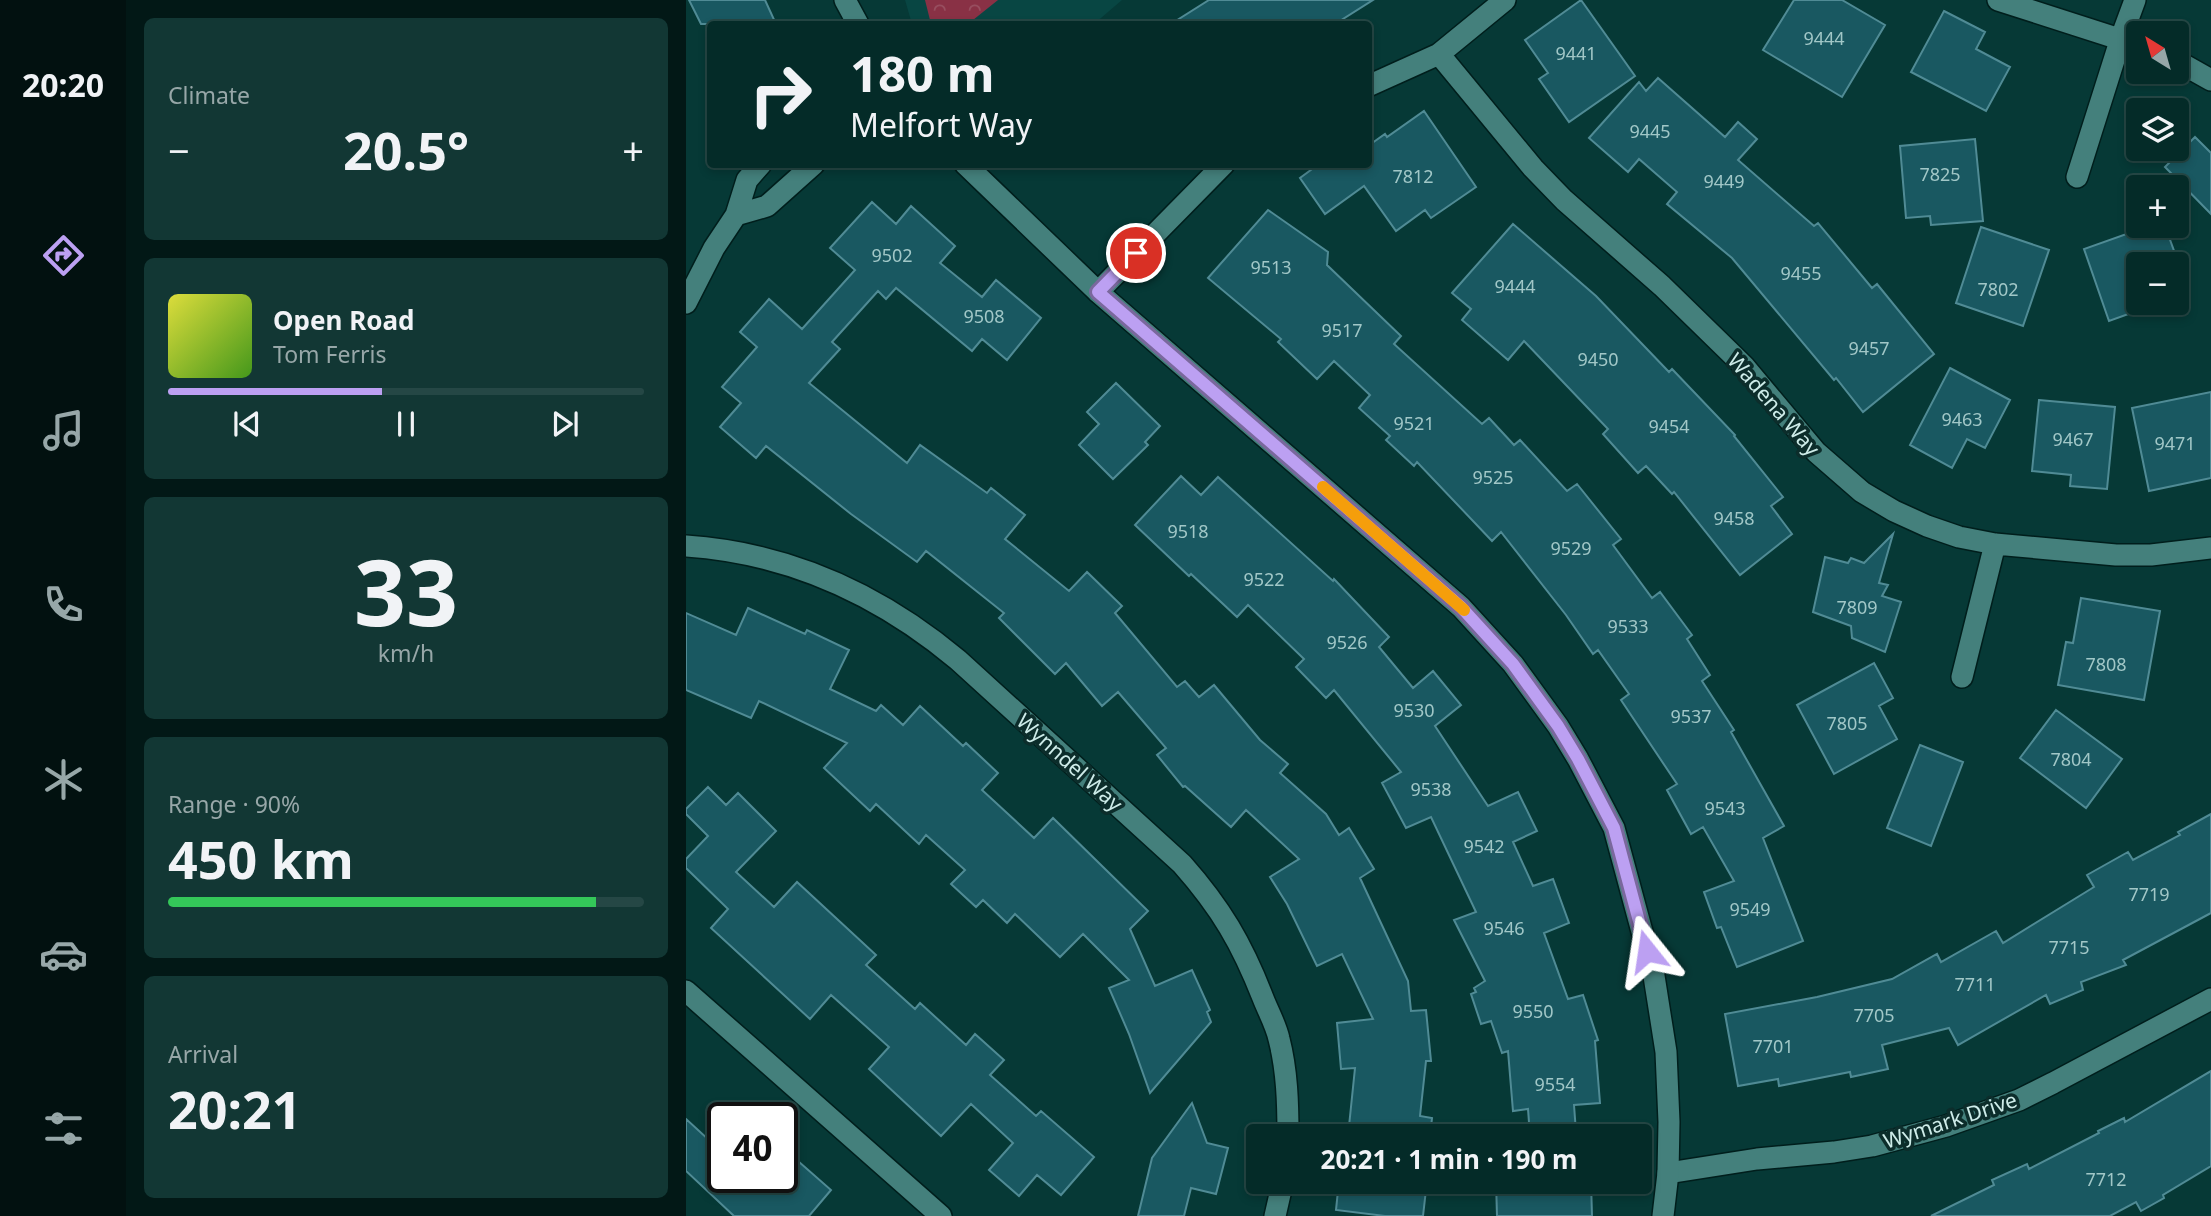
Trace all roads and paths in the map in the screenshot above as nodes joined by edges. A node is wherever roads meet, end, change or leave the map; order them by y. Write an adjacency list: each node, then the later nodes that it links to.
1 (845, 0): 5 (street)
2 (1506, 0): 9 (street)
3 (1998, 0): 7 (street)
4 (2135, 0): 6 (street)
5 (856, 21)
6 (2132, 21)
7 (2126, 41)
8 (2126, 50): 17 (street)
9 (1439, 54): 12 (street); 21 (street, Wadena Way)
10 (2189, 68): 11 (street)
11 (2211, 80)
12 (1372, 84)
13 (758, 168): 18 (street)
14 (810, 168): 18 (street)
15 (969, 168): 19 (street)
16 (1220, 168): 19 (street)
17 (2077, 177)
18 (736, 215): 20 (street)
19 (1098, 292): 28 (street)
20 (686, 303)
21 (1995, 544): 23 (street, Wadena Way); 24 (street)
22 (686, 546): 27 (street, Wynndel Way)
23 (2211, 548)
24 (1962, 677)
25 (686, 991): 30 (street)
26 (2211, 999): 28 (street, Wymark Drive)
27 (1287, 1124)
28 (1668, 1173): 32 (street)
29 (1280, 1194): 31 (street)
30 (941, 1216)
31 (1275, 1216)
32 (1663, 1216)

